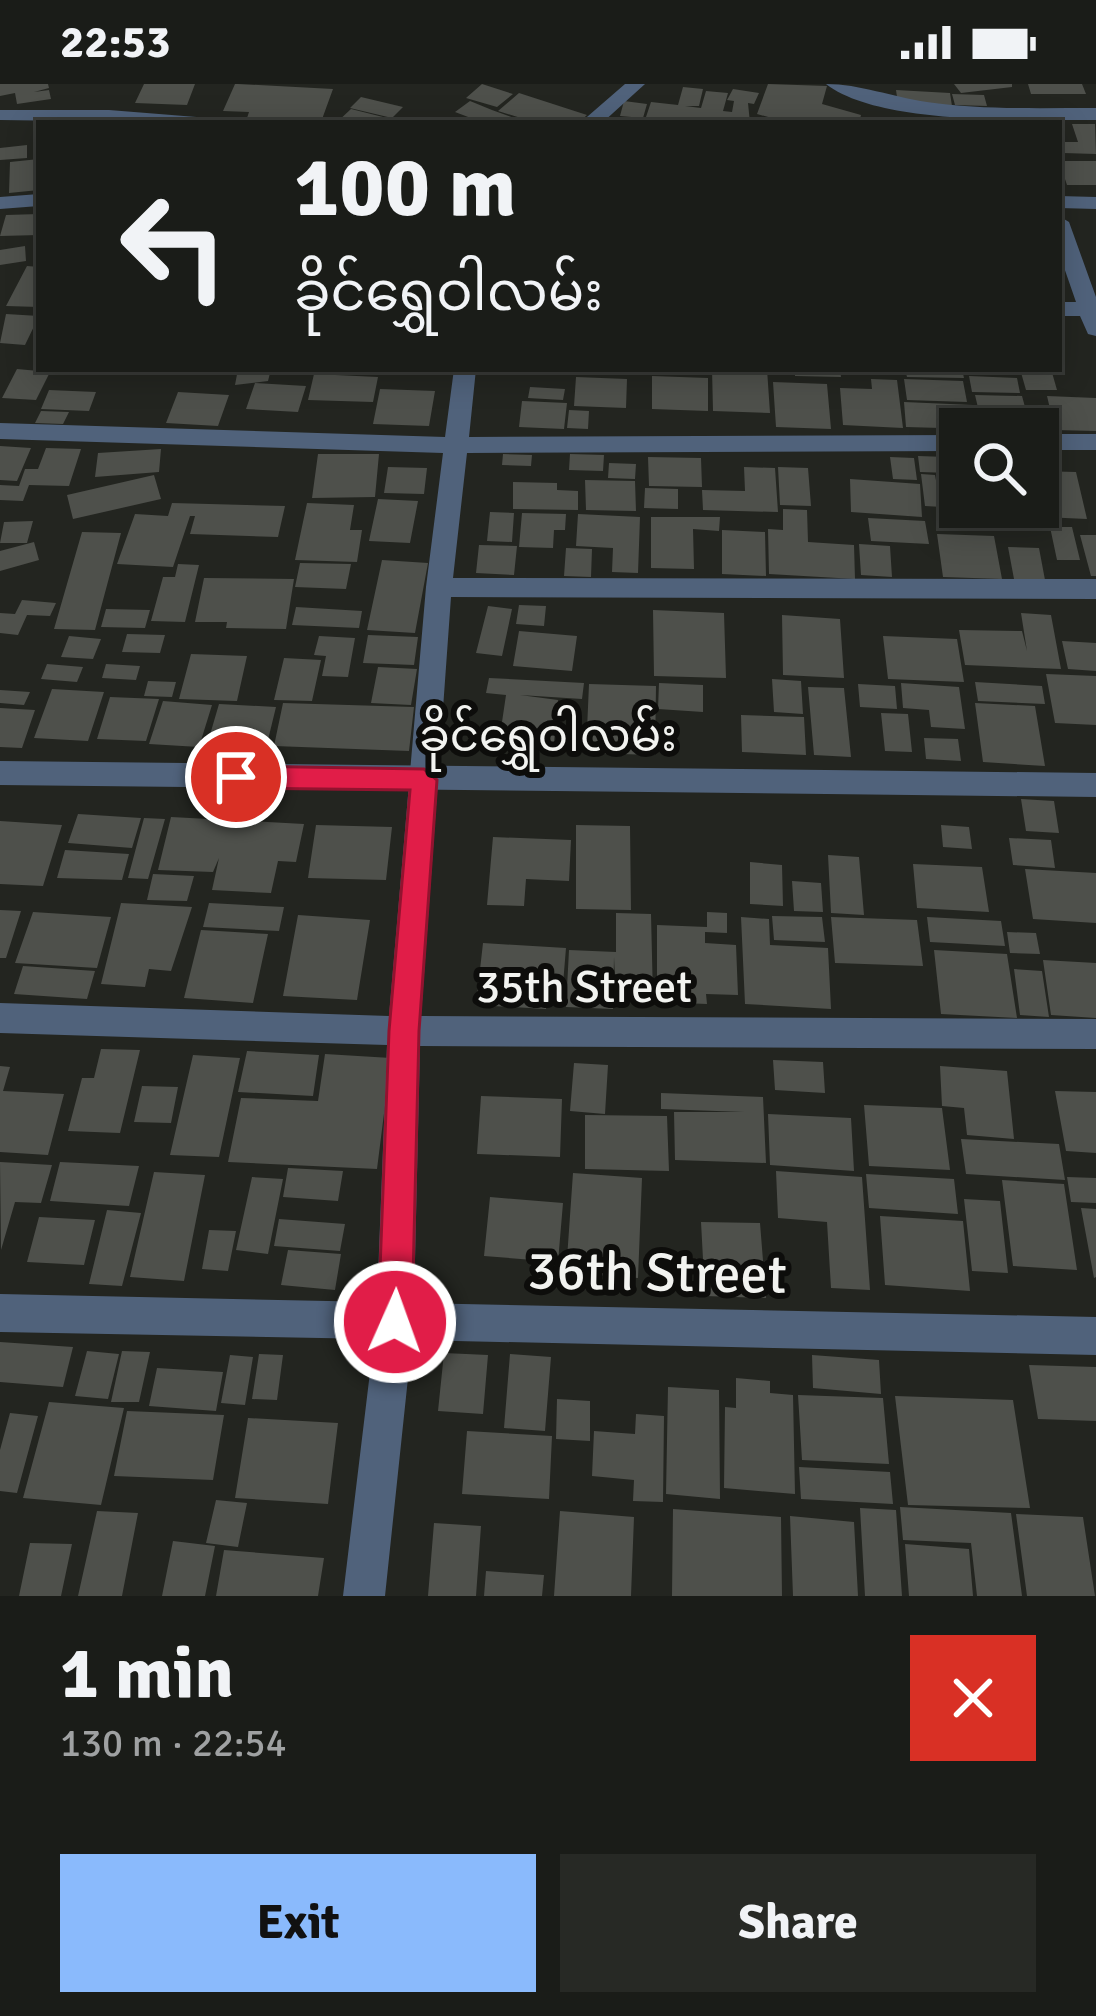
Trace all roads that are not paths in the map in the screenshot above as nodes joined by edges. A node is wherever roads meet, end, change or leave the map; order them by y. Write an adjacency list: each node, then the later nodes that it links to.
1 (636, 84): 7 (street)
2 (836, 84): 5 (street)
3 (1096, 114): 5 (street)
4 (0, 115): 6 (lane)
5 (1023, 118)
6 (172, 120)
7 (594, 120)
8 (36, 200): 10 (street)
9 (1062, 202): 11 (street)
10 (0, 203)
11 (1096, 203)
12 (1062, 230): 14 (street)
13 (1062, 310): 14 (street)
14 (1094, 316)
15 (464, 372): 20 (street)
16 (0, 431): 20 (street)
17 (939, 442): 20 (street)
18 (1059, 442): 19 (street)
19 (1096, 442)
20 (452, 445): 21 (street)
21 (439, 587): 22 (street); 24 (street)
22 (1096, 589)
23 (0, 773): 24 (street, ခိုင်ရွှေဝါလမ်း)
24 (424, 780): 25 (street, ခိုင်ရွှေဝါလမ်း); 27 (street)
25 (1096, 785)
26 (0, 1018): 27 (street, 35th Street)
27 (404, 1031): 28 (street, 35th Street); 30 (street)
28 (1096, 1034)
29 (0, 1312): 30 (street, 36th Street)
30 (395, 1322): 31 (street, 36th Street); 32 (street)
31 (1096, 1336)
32 (364, 1596)

